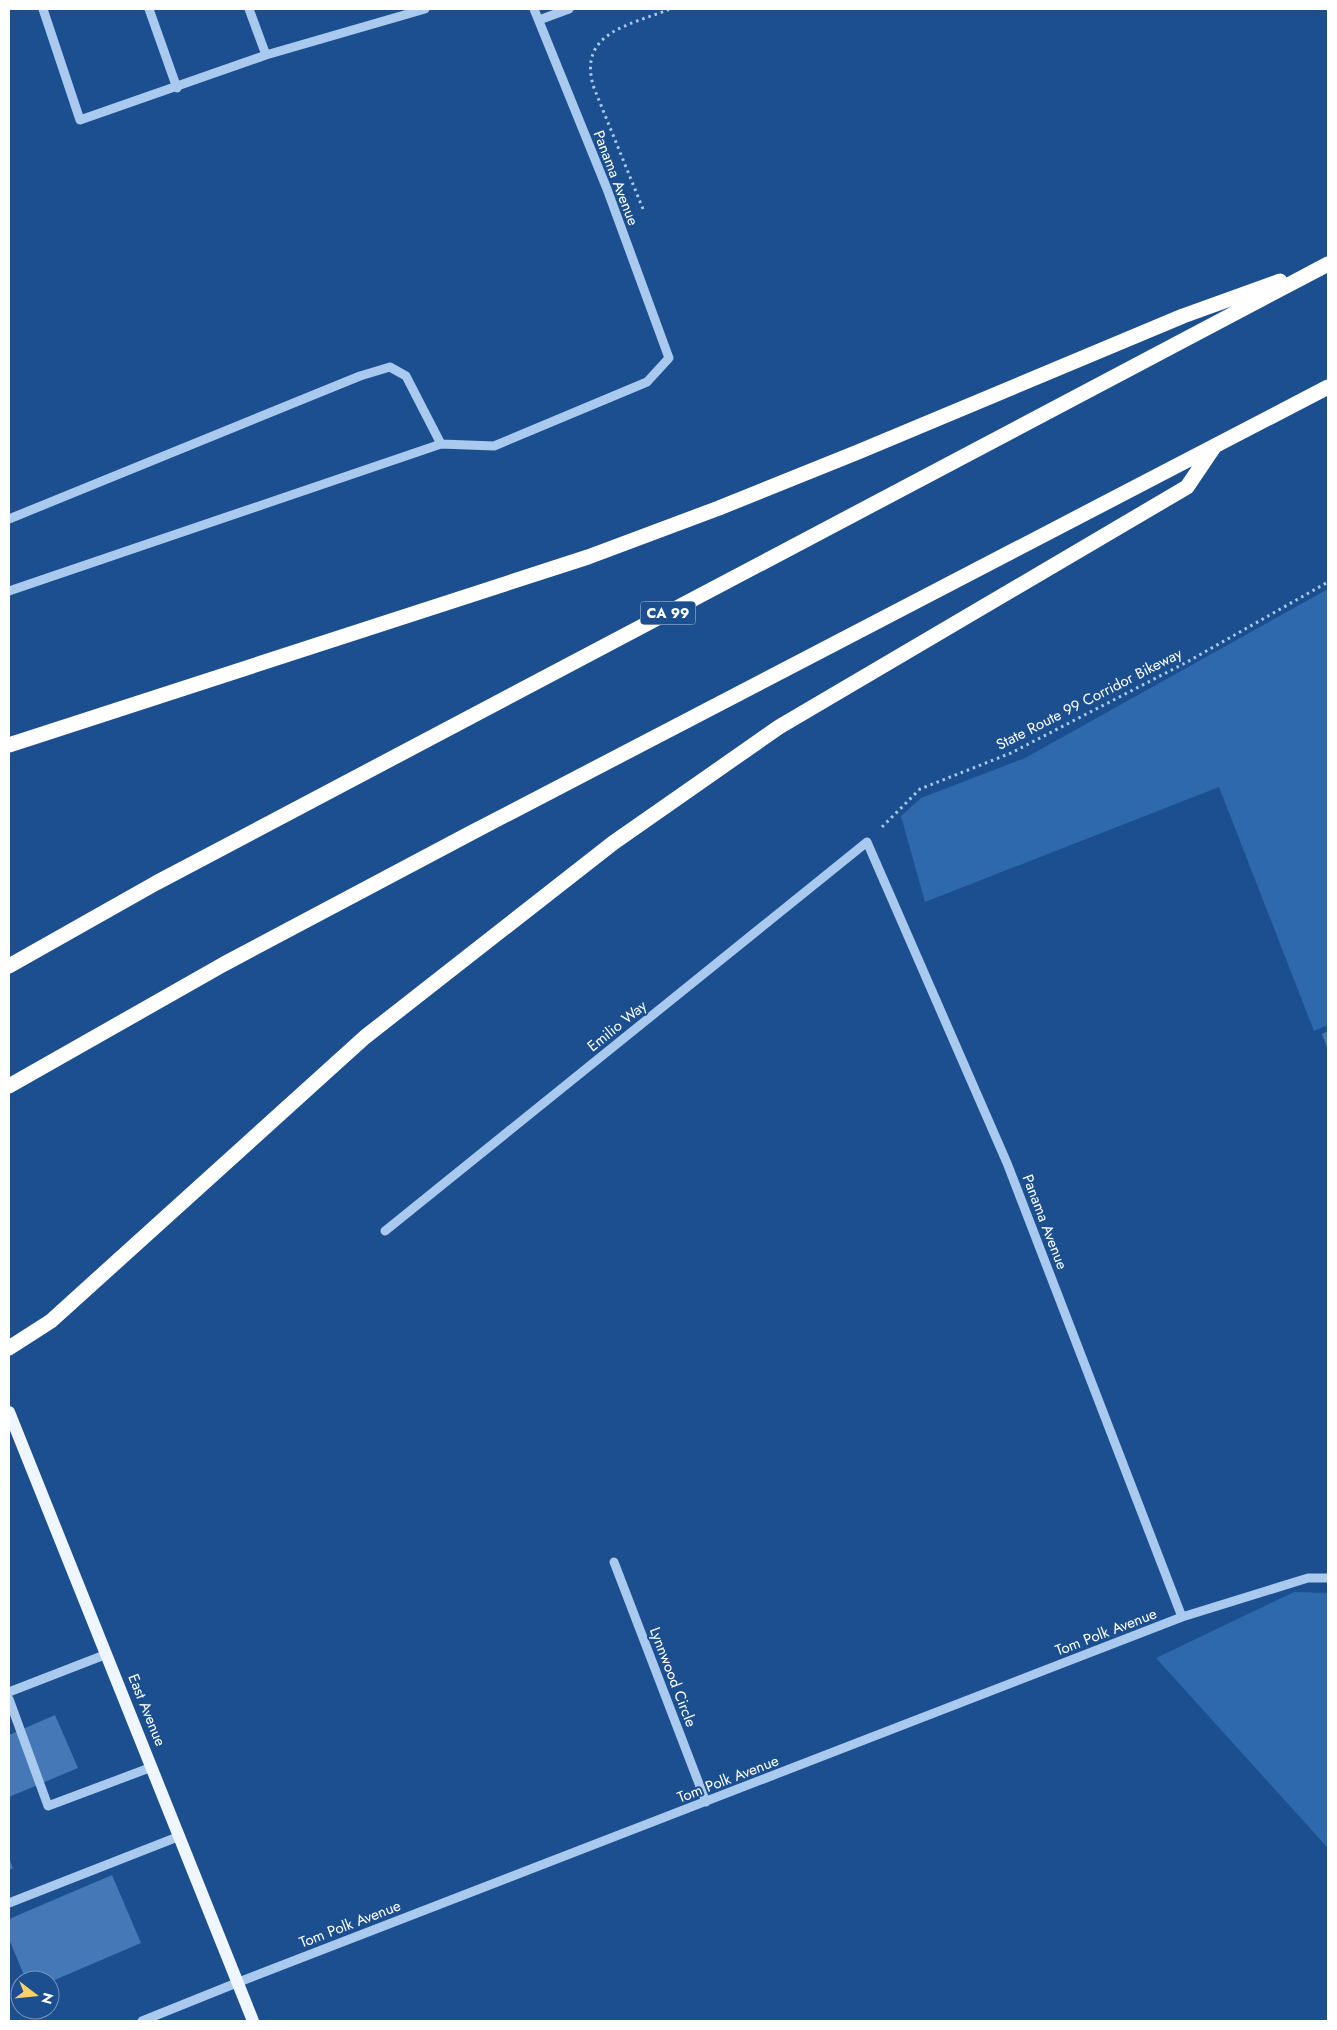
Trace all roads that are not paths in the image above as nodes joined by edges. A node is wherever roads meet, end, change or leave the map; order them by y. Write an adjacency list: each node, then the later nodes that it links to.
1 (43, 9): 9 (street)
2 (149, 9): 9 (street)
3 (249, 9): 8 (street)
4 (425, 9): 8 (street)
5 (534, 9): 7 (street, Panama Avenue)
6 (569, 9): 7 (street)
7 (539, 20): 12 (street, Panama Avenue)
8 (266, 55): 9 (street)
9 (177, 88)
10 (1328, 264): 16 (highway); 18 (highway, CA 99)
11 (1328, 387): 13 (highway)
12 (441, 444): 14 (street); 15 (street)
13 (1214, 447): 19 (highway); 21 (highway)
14 (9, 519)
15 (9, 591)
16 (9, 745)
17 (867, 842): 20 (street, Emilio Way); 25 (street, Panama Avenue)
18 (9, 966)
19 (9, 1086)
20 (384, 1231)
21 (9, 1348)
22 (9, 1412): 26 (main road, East Avenue)
23 (614, 1562): 30 (street, Lynnwood Circle)
24 (1328, 1578): 25 (street, Tom Polk Avenue)
25 (1182, 1617): 30 (street, Tom Polk Avenue)
26 (107, 1654): 27 (street); 29 (main road, East Avenue)
27 (9, 1692)
28 (9, 1699): 29 (street)
29 (152, 1767): 31 (main road, East Avenue)
30 (706, 1802): 33 (street, Tom Polk Avenue)
31 (180, 1836): 32 (street); 33 (main road, East Avenue)
32 (9, 1903)
33 (239, 1982): 34 (street, Tom Polk Avenue); 35 (main road, East Avenue)
34 (142, 2021)
35 (253, 2021)

